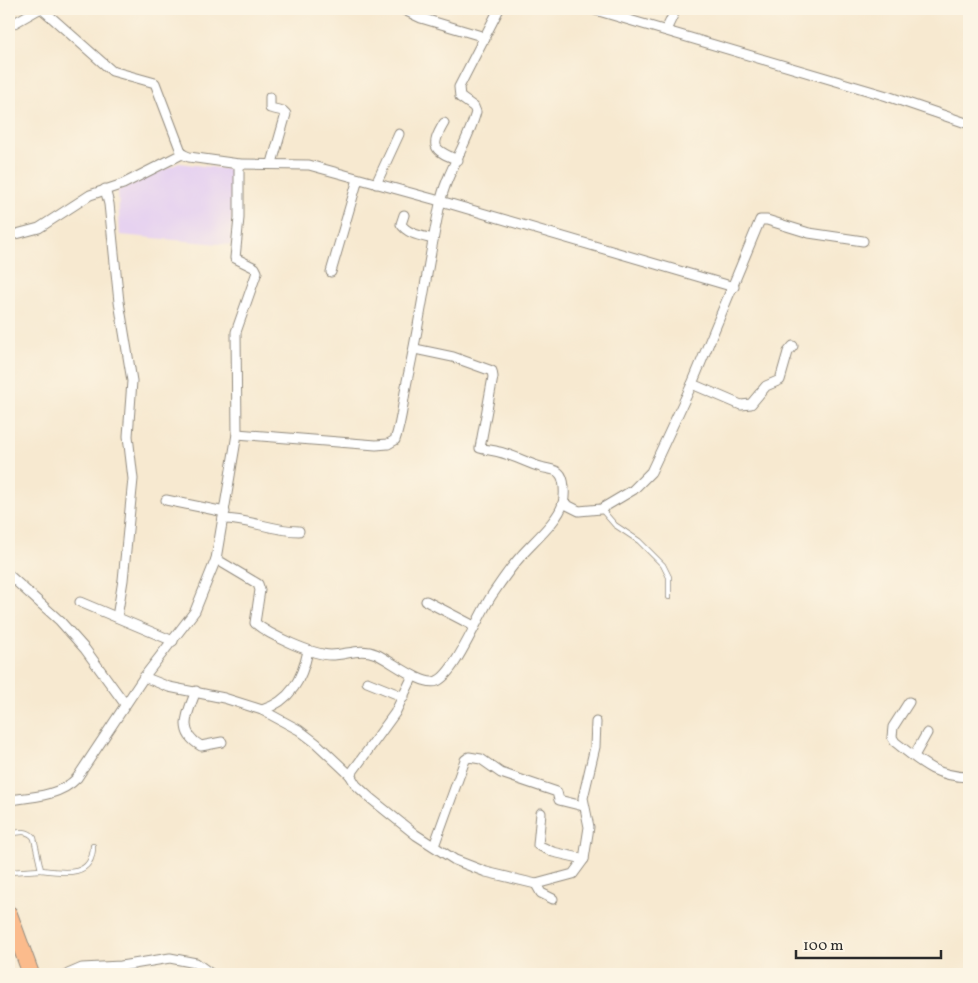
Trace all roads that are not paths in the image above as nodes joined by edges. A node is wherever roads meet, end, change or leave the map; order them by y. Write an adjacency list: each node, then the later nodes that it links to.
1 (41, 9): 6 (street); 13 (street)
2 (402, 9): 8 (street)
3 (499, 9): 8 (street)
4 (592, 9): 7 (street)
5 (676, 9): 7 (street)
6 (9, 26)
7 (666, 30): 11 (street)
8 (485, 39): 14 (street)
9 (270, 97): 15 (street)
10 (444, 123): 14 (street)
11 (969, 124)
12 (399, 134): 18 (street)
13 (182, 154): 16 (street); 19 (street)
14 (458, 160): 20 (street)
15 (272, 163): 16 (street); 17 (street)
16 (239, 164): 30 (street)
17 (358, 179): 18 (street); 25 (street)
18 (376, 184): 20 (street)
19 (105, 189): 22 (street); 41 (street)
20 (441, 201): 23 (street); 26 (street)
21 (404, 216): 23 (street)
22 (9, 236)
23 (433, 239): 28 (street)
24 (863, 241): 26 (street)
25 (331, 272)
26 (734, 287): 29 (street)
27 (793, 346): 29 (street)
28 (415, 349): 30 (street); 32 (street)
29 (692, 384): 33 (street)
30 (237, 434): 34 (street)
31 (166, 500): 34 (street)
32 (563, 503): 33 (street); 42 (street)
33 (601, 509): 38 (lane)
34 (224, 515): 35 (street); 36 (street)
35 (299, 532)
36 (216, 559): 43 (street); 44 (street)
37 (9, 574): 51 (street)
38 (669, 597)
39 (426, 601): 42 (street)
40 (80, 602): 41 (street)
41 (117, 617): 43 (street)
42 (474, 626): 45 (street)
43 (173, 642): 46 (street)
44 (308, 651): 45 (street); 52 (street)
45 (413, 676): 49 (street)
46 (144, 677): 48 (street); 51 (street)
47 (367, 682): 49 (street)
48 (196, 692): 52 (street); 55 (street)
49 (404, 697): 57 (street)
50 (909, 702): 56 (street)
51 (125, 704): 59 (street)
52 (262, 710): 57 (street)
53 (596, 722): 60 (street)
54 (927, 732): 56 (street)
55 (222, 742)
56 (914, 756): 58 (street)
57 (350, 774): 64 (street)
58 (969, 777)
59 (9, 800)
60 (583, 806): 64 (street); 65 (street)
61 (541, 813): 65 (street)
62 (9, 834): 66 (lane)
63 (93, 846): 66 (lane)
64 (434, 846): 68 (street)
65 (584, 859): 68 (street)
66 (41, 870): 67 (lane)
67 (9, 872)
68 (536, 884): 69 (street)
69 (553, 899)
70 (9, 914): 72 (highway)
71 (107, 970): 73 (street); 74 (street)
72 (31, 974)
73 (68, 974)
74 (211, 974)

